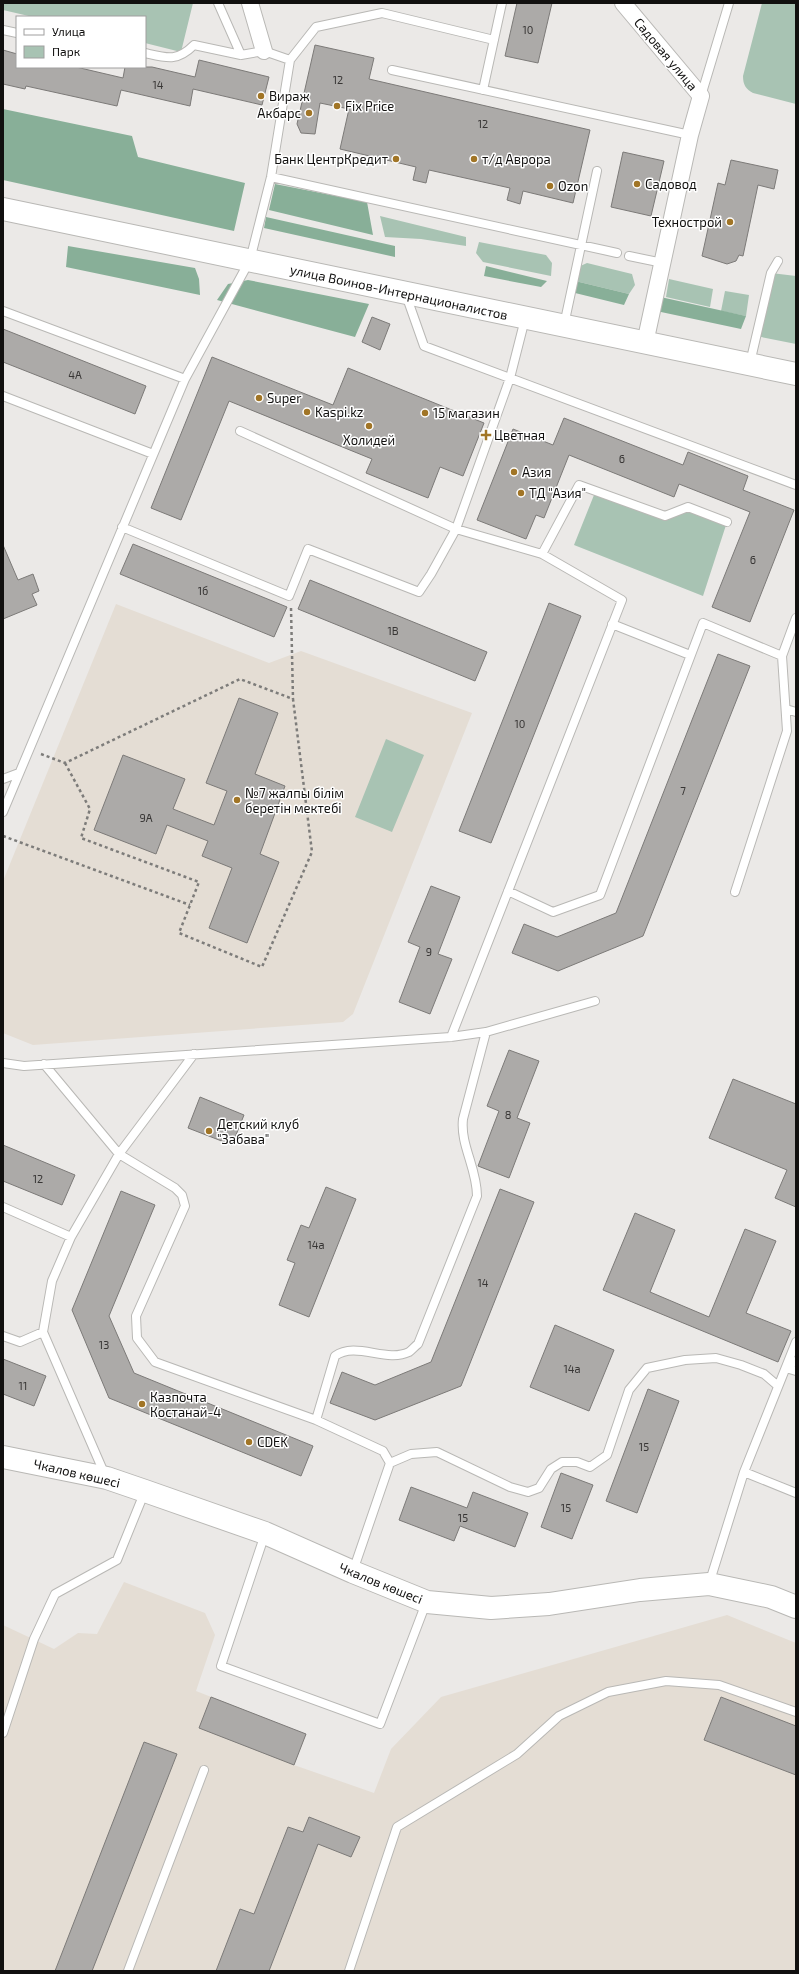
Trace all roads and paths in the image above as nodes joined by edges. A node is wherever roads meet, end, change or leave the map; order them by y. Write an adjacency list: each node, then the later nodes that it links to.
1 (218, 3): 11 (lane)
2 (250, 3): 9 (street)
3 (502, 3): 8 (lane)
4 (623, 3): 15 (street, Садовая улица)
5 (729, 3): 15 (lane)
6 (3, 30): 7 (lane)
7 (16, 33)
8 (494, 40): 12 (lane); 14 (lane)
9 (264, 51): 11 (lane); 12 (lane)
10 (146, 53): 11 (lane)
11 (241, 55)
12 (290, 60): 18 (lane)
13 (392, 70): 14 (lane)
14 (483, 90): 16 (lane)
15 (701, 96): 16 (street, Садовая улица)
16 (690, 136): 25 (street, Садовая улица)
17 (597, 171): 20 (lane)
18 (271, 177): 20 (lane); 23 (lane)
19 (3, 209): 23 (street, улица Воинов-Интернационалистов)
20 (580, 246): 21 (lane); 29 (lane)
21 (617, 254)
22 (629, 256): 25 (lane)
23 (250, 260): 26 (street, улица Воинов-Интернационалистов); 34 (lane)
24 (778, 260): 31 (lane)
25 (662, 263): 30 (street, Садовая улица)
26 (406, 294): 28 (street, улица Воинов-Интернационалистов); 33 (lane)
27 (3, 311): 34 (lane)
28 (525, 318): 29 (street, улица Воинов-Интернационалистов); 33 (lane)
29 (564, 326): 30 (street, улица Воинов-Интернационалистов)
30 (645, 343): 31 (street, улица Воинов-Интернационалистов)
31 (750, 364): 32 (street, улица Воинов-Интернационалистов)
32 (796, 374)
33 (510, 378): 38 (lane); 41 (lane)
34 (186, 379): 37 (lane)
35 (3, 396): 37 (lane)
36 (240, 431): 41 (lane)
37 (153, 454): 40 (lane)
38 (796, 485)
39 (727, 522): 42 (lane)
40 (122, 527): 43 (lane); 51 (lane)
41 (456, 529): 42 (lane); 43 (lane)
42 (542, 554): 45 (lane)
43 (289, 596): 48 (path)
44 (796, 618): 47 (lane)
45 (612, 624): 46 (lane); 57 (lane)
46 (690, 655): 47 (lane); 57 (lane)
47 (782, 656): 49 (lane)
48 (293, 699): 52 (path); 59 (path)
49 (786, 709): 50 (lane); 58 (lane)
50 (796, 712)
51 (29, 749): 52 (path); 53 (lane)
52 (65, 763): 59 (path)
53 (19, 773): 54 (lane); 55 (lane)
54 (3, 779)
55 (3, 812)
56 (3, 836): 59 (path)
57 (508, 891): 62 (lane)
58 (735, 892)
59 (190, 905)
60 (595, 1001): 61 (lane)
61 (486, 1032): 62 (lane); 76 (lane)
62 (451, 1037): 63 (lane)
63 (194, 1054): 65 (lane); 66 (lane)
64 (3, 1064): 65 (lane)
65 (44, 1064): 66 (lane)
66 (120, 1154): 68 (lane); 76 (lane)
67 (3, 1208): 68 (lane)
68 (71, 1237): 69 (lane)
69 (43, 1332): 70 (lane); 80 (lane)
70 (3, 1336)
71 (796, 1342): 73 (lane)
72 (796, 1361): 73 (lane)
73 (786, 1368): 74 (lane); 75 (lane)
74 (796, 1371)
75 (778, 1386): 78 (lane); 79 (lane)
76 (316, 1420): 78 (lane)
77 (3, 1457): 80 (street, Чкалов көшесі)
78 (390, 1463): 84 (lane)
79 (744, 1472): 82 (lane); 85 (lane)
80 (106, 1478): 81 (street, Чкалов көшесі)
81 (145, 1491): 83 (street, Чкалов көшесі); 89 (lane)
82 (796, 1492)
83 (265, 1533): 84 (street, Чкалов көшесі); 86 (lane)
84 (353, 1572): 86 (street, Чкалов көшесі)
85 (709, 1584): 86 (street, Чкалов көшесі); 87 (street, Чкалов көшесі)
86 (426, 1602)
87 (796, 1607)
88 (796, 1712): 92 (lane)
89 (3, 1734)
90 (204, 1770): 91 (lane)
91 (128, 1971)
92 (349, 1971)

